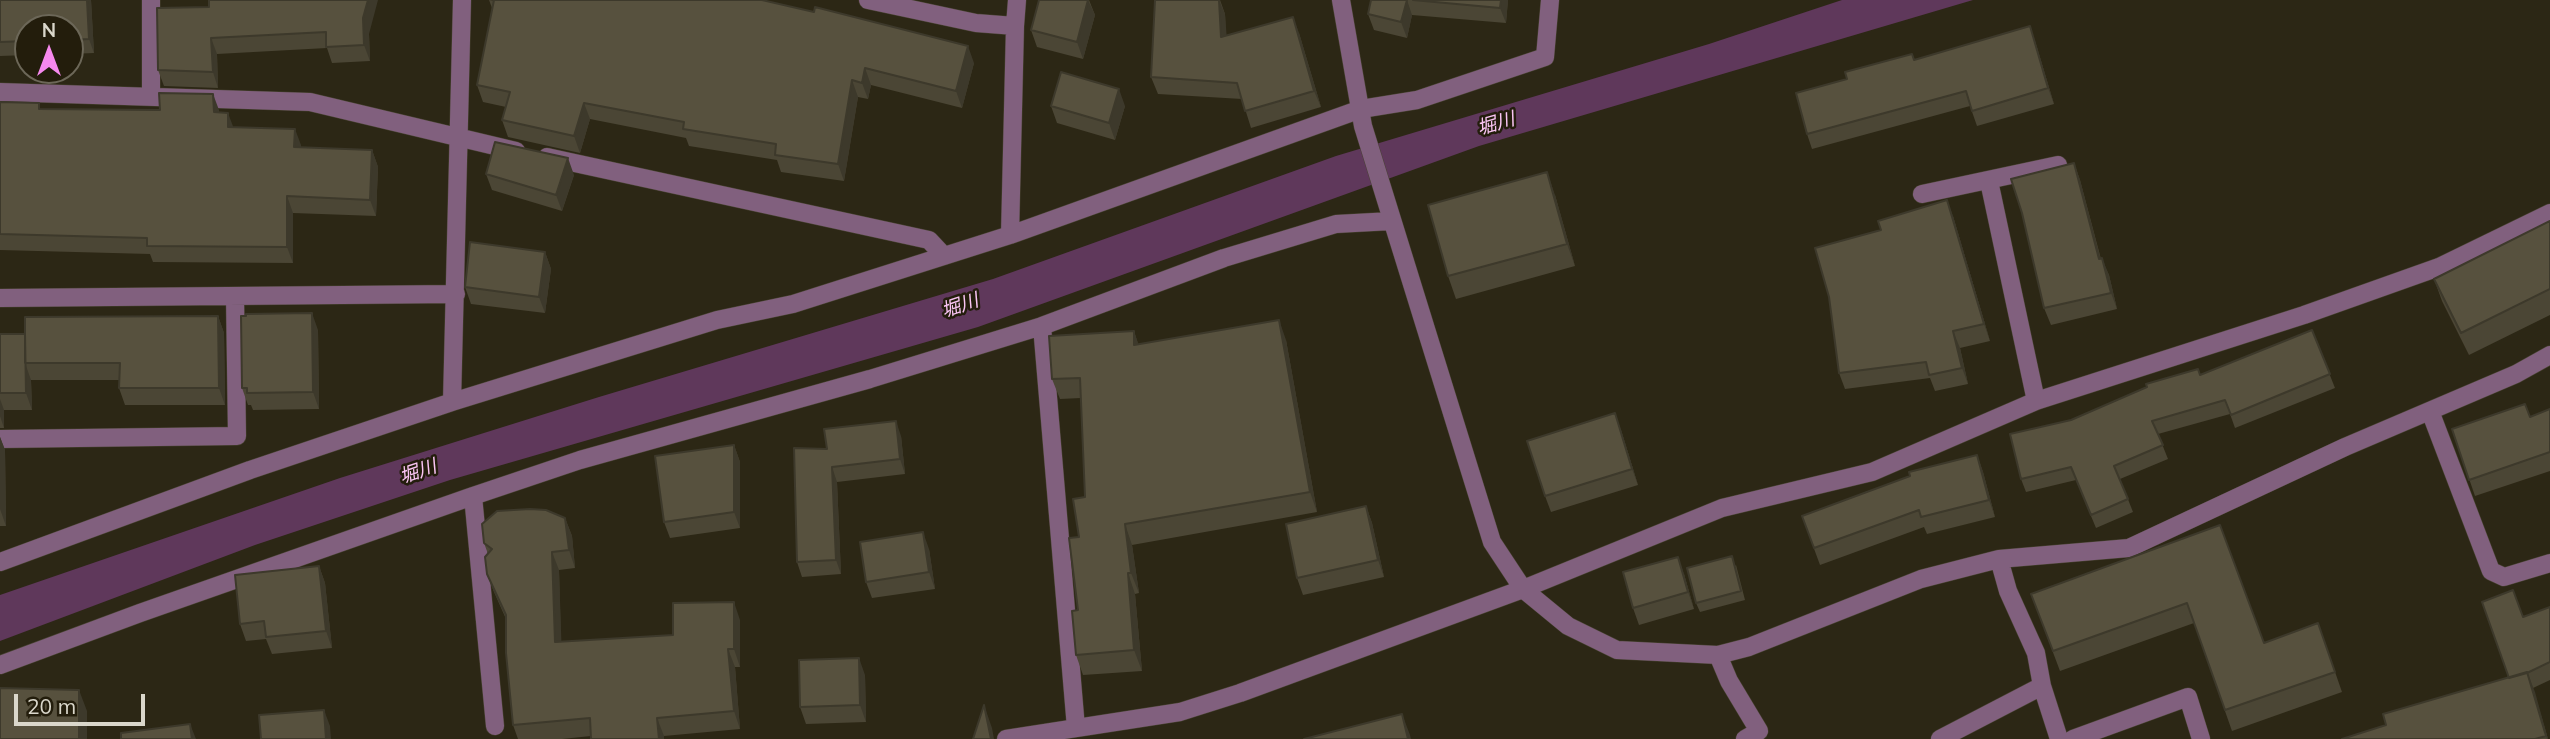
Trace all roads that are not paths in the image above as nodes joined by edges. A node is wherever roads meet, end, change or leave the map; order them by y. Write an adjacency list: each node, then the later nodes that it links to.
1 (151, 0): 9 (street)
2 (462, 0): 11 (street)
3 (868, 0): 7 (street)
4 (1017, 0): 7 (street)
5 (1341, 0): 10 (street)
6 (1550, 0): 10 (street)
7 (1015, 26): 17 (street)
8 (0, 92): 9 (street)
9 (151, 97): 11 (street)
10 (1362, 118): 15 (street); 17 (street)
11 (459, 138): 18 (street); 19 (street)
12 (2058, 165): 13 (street)
13 (1990, 181): 14 (street); 24 (street)
14 (1922, 194)
15 (1389, 213): 22 (street); 32 (street)
16 (2550, 213): 24 (street)
17 (1010, 235): 18 (street)
18 (944, 256): 25 (street)
19 (456, 294): 20 (street); 25 (street)
20 (235, 296): 21 (street); 27 (street)
21 (0, 298)
22 (1042, 326): 28 (street); 37 (street)
23 (2550, 355): 26 (street)
24 (2036, 401): 32 (street)
25 (452, 402): 30 (street)
26 (2430, 411): 29 (street); 31 (street)
27 (0, 439)
28 (473, 496): 34 (street); 36 (street)
29 (1999, 558): 33 (street); 35 (street)
30 (0, 562)
31 (2550, 563)
32 (1522, 589): 33 (street); 37 (street)
33 (1718, 655): 39 (street)
34 (0, 665)
35 (2042, 686): 40 (street); 41 (street)
36 (495, 726)
37 (1076, 728): 38 (street)
38 (1006, 739)
39 (1745, 739)
40 (1940, 739)
41 (2059, 739)
42 (2073, 739): 43 (street)
43 (2202, 739)

